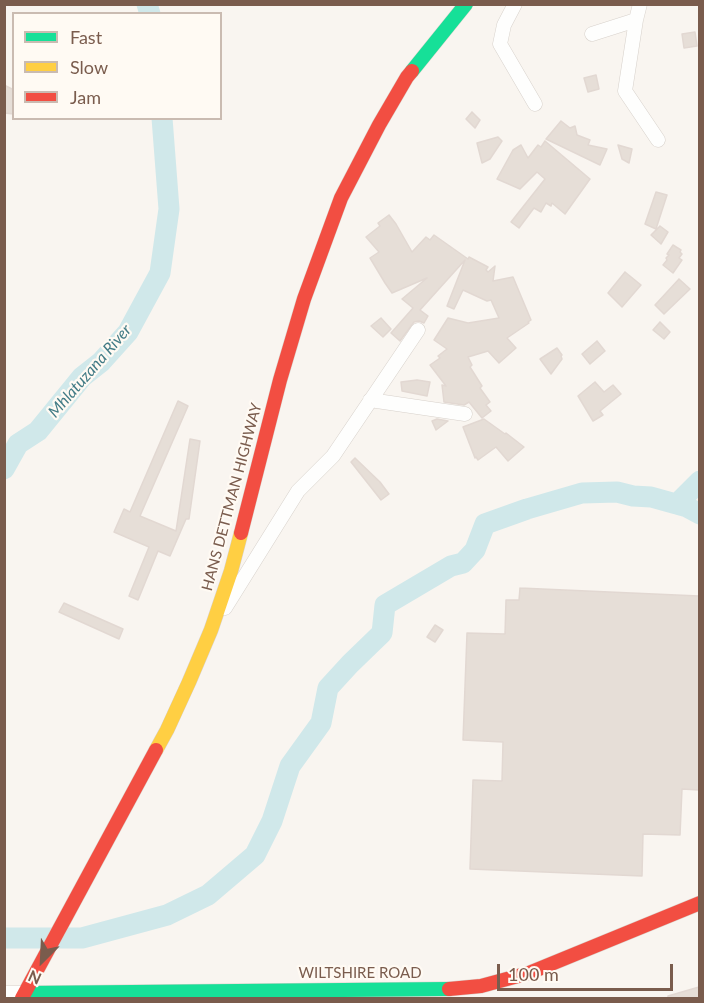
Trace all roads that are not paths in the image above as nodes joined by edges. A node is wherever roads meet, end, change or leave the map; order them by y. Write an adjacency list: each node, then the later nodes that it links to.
1 (466, 4): 11 (street, HANS DETTMAN HIGHWAY)
2 (515, 4): 6 (street)
3 (640, 4): 4 (street)
4 (636, 20): 5 (street); 7 (street)
5 (592, 34)
6 (535, 104)
7 (658, 140)
8 (418, 330): 9 (street)
9 (370, 400): 10 (street); 11 (street)
10 (465, 414)
11 (211, 630): 14 (street, HANS DETTMAN HIGHWAY)
12 (699, 903): 14 (street, WILTSHIRE ROAD)
13 (4, 993): 14 (street, WILTSHIRE ROAD)
14 (24, 996)

